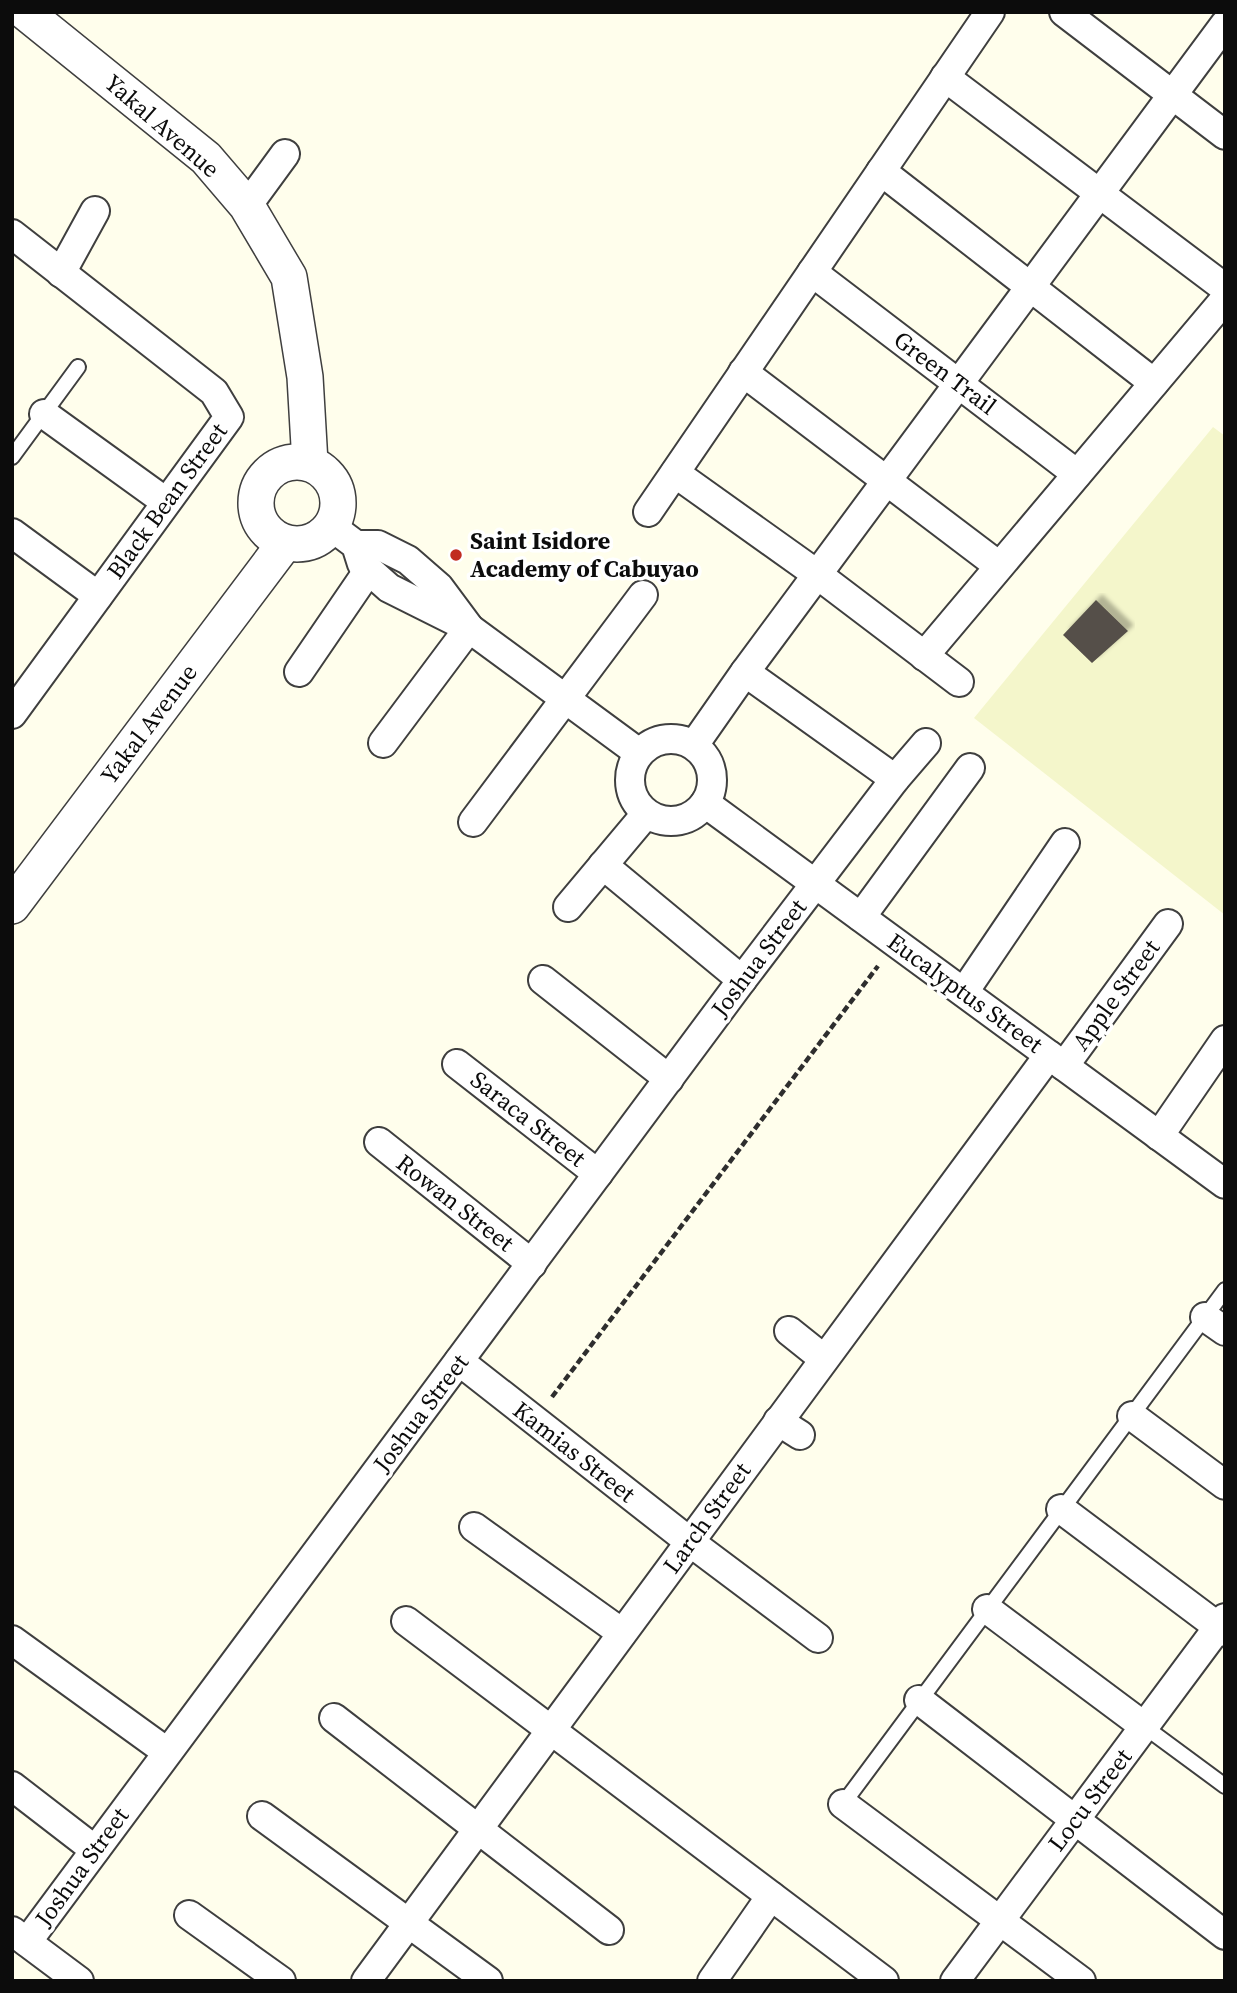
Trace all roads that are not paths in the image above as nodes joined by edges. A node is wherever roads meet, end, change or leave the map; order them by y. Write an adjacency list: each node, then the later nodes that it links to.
1 (25, 12): 11 (street, Yakal Avenue)
2 (990, 12): 5 (street)
3 (1064, 12): 6 (street)
4 (1225, 24): 6 (street)
5 (945, 77): 9 (street); 10 (street)
6 (1172, 95): 7 (street); 10 (street)
7 (1225, 135)
8 (285, 154): 11 (street)
9 (881, 171): 14 (street); 16 (street)
10 (1099, 194): 16 (street); 17 (street)
11 (247, 206): 25 (street, Yakal Avenue)
12 (95, 211): 15 (street)
13 (12, 234): 15 (street, Black Bean Street)
14 (812, 272): 20 (street); 22 (street, Green Trail)
15 (61, 273): 29 (street, Black Bean Street)
16 (1031, 287): 21 (street); 22 (street)
17 (1225, 288)
18 (1225, 299): 21 (street)
19 (78, 367): 23 (lane)
20 (743, 372): 26 (street); 28 (street)
21 (1154, 383): 27 (street)
22 (959, 384): 27 (street, Green Trail); 28 (street)
23 (44, 414): 24 (lane); 29 (street)
24 (12, 457)
25 (310, 463): 32 (street); 33 (street)
26 (675, 473): 30 (street); 36 (street)
27 (1077, 474): 34 (street)
28 (887, 482): 34 (street); 36 (street)
29 (166, 502): 38 (street, Black Bean Street)
30 (648, 512)
31 (12, 533): 38 (street)
32 (344, 536): 33 (street); 35 (street); 39 (street)
33 (285, 543): 58 (street, Yakal Avenue)
34 (999, 566): 40 (street)
35 (368, 572): 39 (street); 42 (street)
36 (818, 575): 40 (street); 41 (street)
37 (643, 595): 45 (street)
38 (98, 596): 44 (street, Black Bean Street)
39 (469, 628): 45 (street); 46 (street)
40 (924, 656): 43 (street)
41 (745, 671): 48 (street); 51 (street)
42 (299, 672)
43 (959, 682)
44 (17, 696)
45 (565, 699): 49 (street); 54 (street)
46 (383, 743)
47 (926, 743): 51 (street, Joshua Street)
48 (694, 745): 49 (street); 52 (street)
49 (639, 753): 53 (street)
50 (970, 768): 60 (street)
51 (895, 779): 57 (street, Joshua Street)
52 (705, 803): 53 (street); 57 (street, Eucalyptus Street)
53 (646, 814): 56 (street)
54 (473, 822)
55 (1065, 843): 64 (street)
56 (603, 865): 59 (street); 63 (street)
57 (815, 883): 60 (street, Eucalyptus Street); 63 (street, Joshua Street)
58 (12, 905)
59 (568, 907)
60 (861, 917): 64 (street, Eucalyptus Street)
61 (1168, 923): 66 (street, Apple Street)
62 (543, 979): 68 (street)
63 (742, 980): 68 (street, Joshua Street)
64 (964, 992): 66 (street, Eucalyptus Street)
65 (1225, 1040): 69 (street)
66 (1057, 1060): 69 (street, Eucalyptus Street); 77 (street, Larch Street)
67 (457, 1063): 71 (street, Saraca Street)
68 (669, 1079): 71 (street, Joshua Street)
69 (1159, 1136): 72 (street, Eucalyptus Street)
70 (379, 1142): 73 (street, Rowan Street)
71 (598, 1174): 73 (street, Joshua Street)
72 (1225, 1184)
73 (532, 1264): 78 (street, Joshua Street)
74 (1225, 1290): 75 (lane)
75 (1215, 1324): 79 (lane)
76 (789, 1331): 77 (street)
77 (824, 1359): 83 (street, Larch Street)
78 (459, 1361): 83 (street, Kamias Street); 94 (street, Joshua Street)
79 (1132, 1416): 80 (street); 81 (lane)
80 (1225, 1485)
81 (1061, 1509): 84 (lane); 86 (street)
82 (474, 1527): 87 (street)
83 (690, 1542): 87 (street, Larch Street); 88 (street, Kamias Street)
84 (987, 1609): 90 (lane); 92 (street)
85 (406, 1621): 93 (street)
86 (1223, 1625): 92 (street, Locu Street)
87 (622, 1633): 93 (street, Larch Street)
88 (818, 1638)
89 (12, 1640): 94 (street)
90 (919, 1700): 97 (lane); 99 (street)
91 (334, 1718): 100 (street)
92 (1145, 1727): 96 (lane); 99 (street, Locu Street)
93 (552, 1729): 100 (street, Larch Street); 102 (street)
94 (167, 1752): 101 (street, Joshua Street)
95 (12, 1786): 101 (street)
96 (1225, 1786)
97 (843, 1804): 104 (street)
98 (262, 1816): 105 (street)
99 (1075, 1820): 104 (street, Locu Street); 107 (street)
100 (477, 1830): 105 (street, Larch Street); 106 (street)
101 (95, 1850): 108 (street, Joshua Street)
102 (771, 1896): 109 (street); 114 (street)
103 (189, 1915): 111 (street)
104 (1000, 1920): 115 (street, Locu Street); 116 (street)
105 (409, 1922): 112 (street, Larch Street); 113 (street)
106 (609, 1930)
107 (1225, 1935)
108 (20, 1936): 110 (street)
109 (872, 1977)
110 (70, 1978)
111 (281, 1981)
112 (366, 1981)
113 (488, 1981)
114 (712, 1981)
115 (955, 1981)
116 (1081, 1981)

